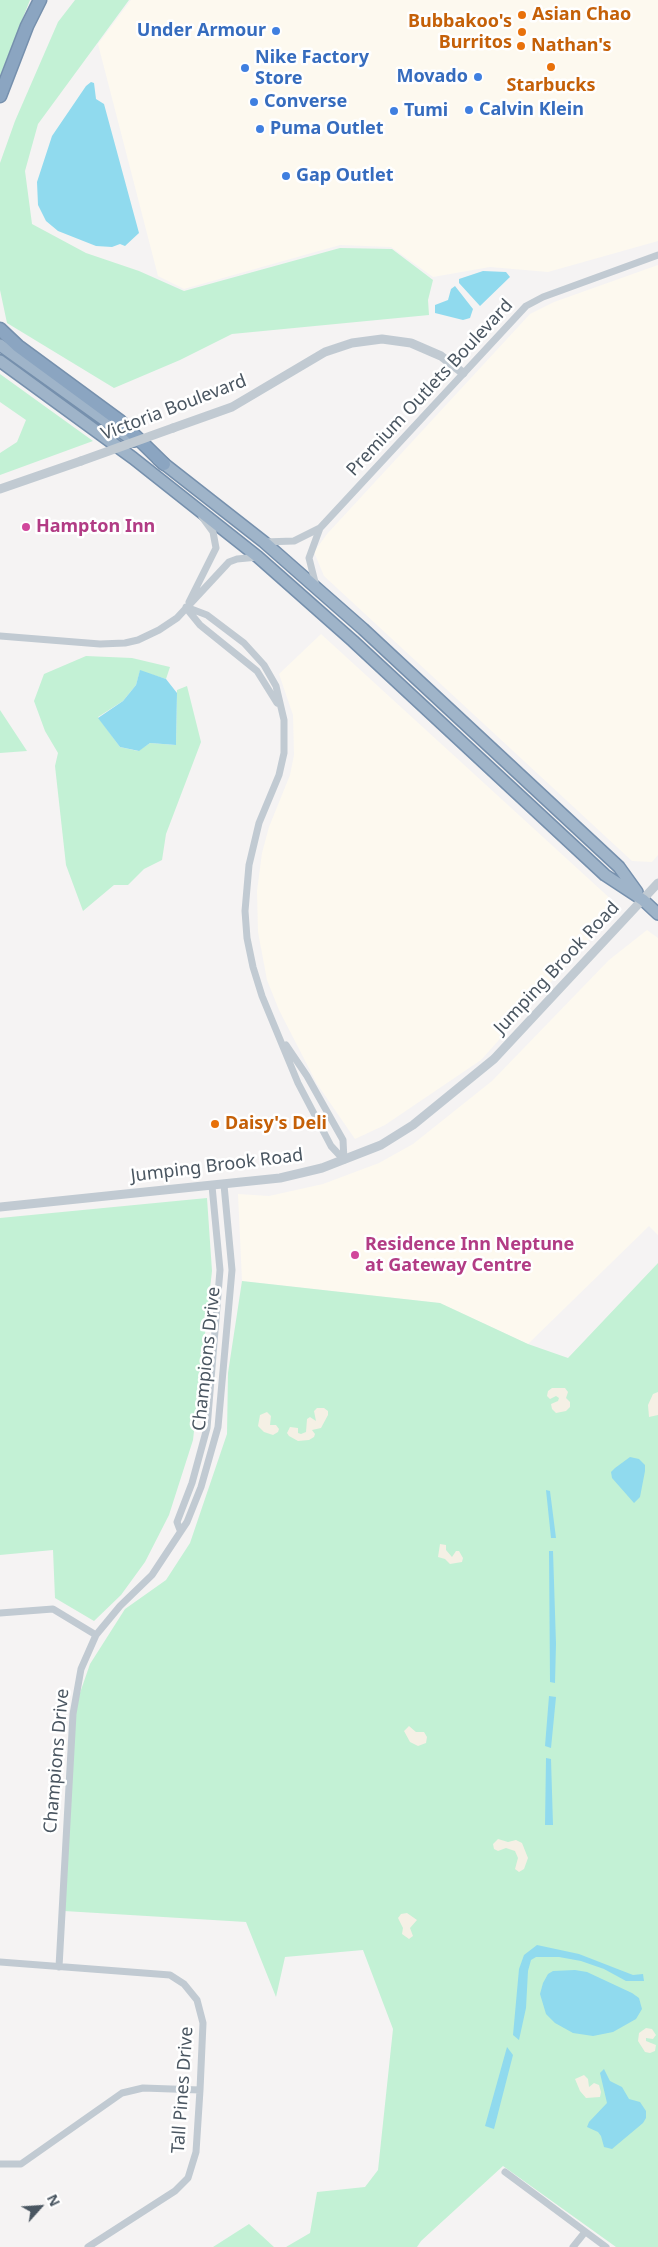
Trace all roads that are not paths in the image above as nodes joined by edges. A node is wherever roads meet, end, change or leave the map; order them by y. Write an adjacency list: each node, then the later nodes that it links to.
1 (40, 0): 2 (highway)
2 (0, 96)
3 (658, 254): 7 (street, Premium Outlets Boulevard)
4 (0, 329): 8 (highway)
5 (0, 345): 8 (highway)
6 (0, 361): 10 (highway)
7 (463, 374): 9 (street, Victoria Boulevard, bridge); 11 (street, Premium Outlets Boulevard)
8 (164, 464): 12 (highway)
9 (0, 489)
10 (193, 504): 13 (highway); 15 (street)
11 (320, 528): 12 (street, Premium Outlets Boulevard); 14 (street, Premium Outlets Boulevard)
12 (264, 542): 14 (highway)
13 (258, 558): 15 (street); 19 (highway)
14 (316, 587): 19 (highway)
15 (186, 608): 16 (street); 17 (street); 17 (street)
16 (0, 636)
17 (281, 710): 21 (street)
18 (658, 883): 19 (street, Jumping Brook Road)
19 (643, 900): 20 (highway); 22 (street, Jumping Brook Road)
20 (658, 914)
21 (280, 1037): 22 (street); 22 (street)
22 (344, 1160): 23 (street, Jumping Brook Road)
23 (224, 1185): 24 (street, Jumping Brook Road); 27 (street, Champions Drive)
24 (212, 1186): 25 (street, Jumping Brook Road); 26 (street, Champions Drive)
25 (0, 1207)
26 (219, 1262): 27 (street); 28 (street, Champions Drive)
27 (231, 1262): 28 (street, Champions Drive)
28 (180, 1530): 30 (street, Champions Drive)
29 (0, 1613): 30 (street)
30 (96, 1635): 32 (street, Champions Drive)
31 (0, 1962): 32 (street, Tall Pines Drive)
32 (58, 1967): 33 (street, Tall Pines Drive)
33 (200, 2090): 34 (street); 37 (street, Tall Pines Drive)
34 (0, 2164)
35 (505, 2172): 36 (street)
36 (585, 2232): 38 (street); 39 (street)
37 (88, 2247)
38 (573, 2247)
39 (606, 2247)

